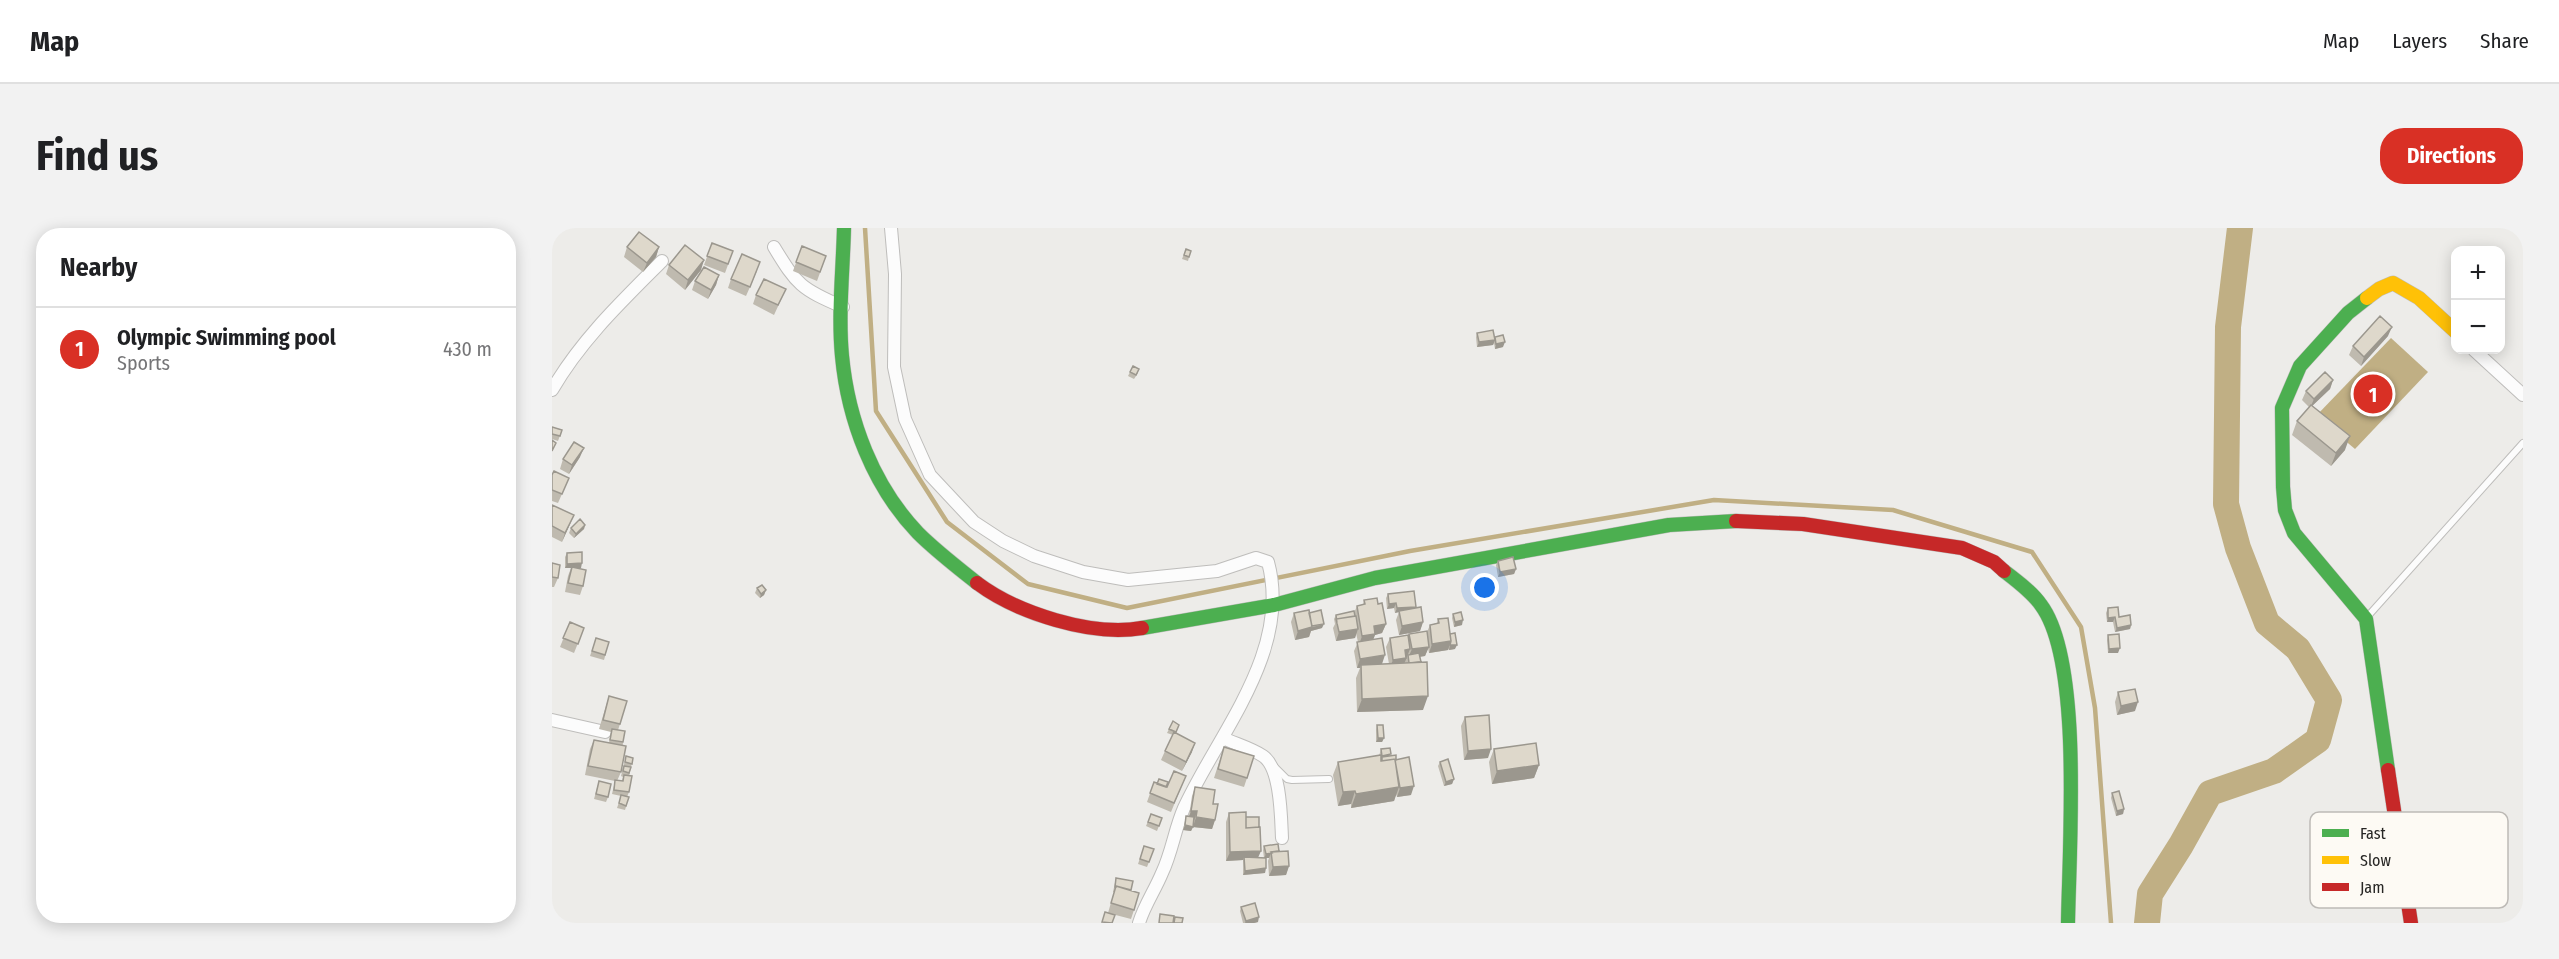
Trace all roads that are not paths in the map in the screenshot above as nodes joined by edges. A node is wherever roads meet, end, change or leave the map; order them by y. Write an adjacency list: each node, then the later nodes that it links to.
1 (844, 228): 5 (street)
2 (891, 228): 11 (street)
3 (774, 247): 5 (street)
4 (662, 261): 8 (street)
5 (843, 307): 11 (street)
6 (2451, 329): 12 (street)
7 (2478, 354): 9 (street)
8 (552, 390)
9 (2523, 395)
10 (2523, 443): 12 (lane)
11 (1274, 599): 15 (street); 22 (street)
12 (2366, 619): 18 (street)
13 (552, 720): 14 (street)
14 (605, 732)
15 (1223, 738): 16 (street); 21 (street)
16 (1267, 760): 17 (lane); 19 (street)
17 (1329, 779)
18 (2395, 812)
19 (1282, 838)
20 (2409, 908): 23 (street)
21 (1139, 923)
22 (2068, 923)
23 (2411, 923)

